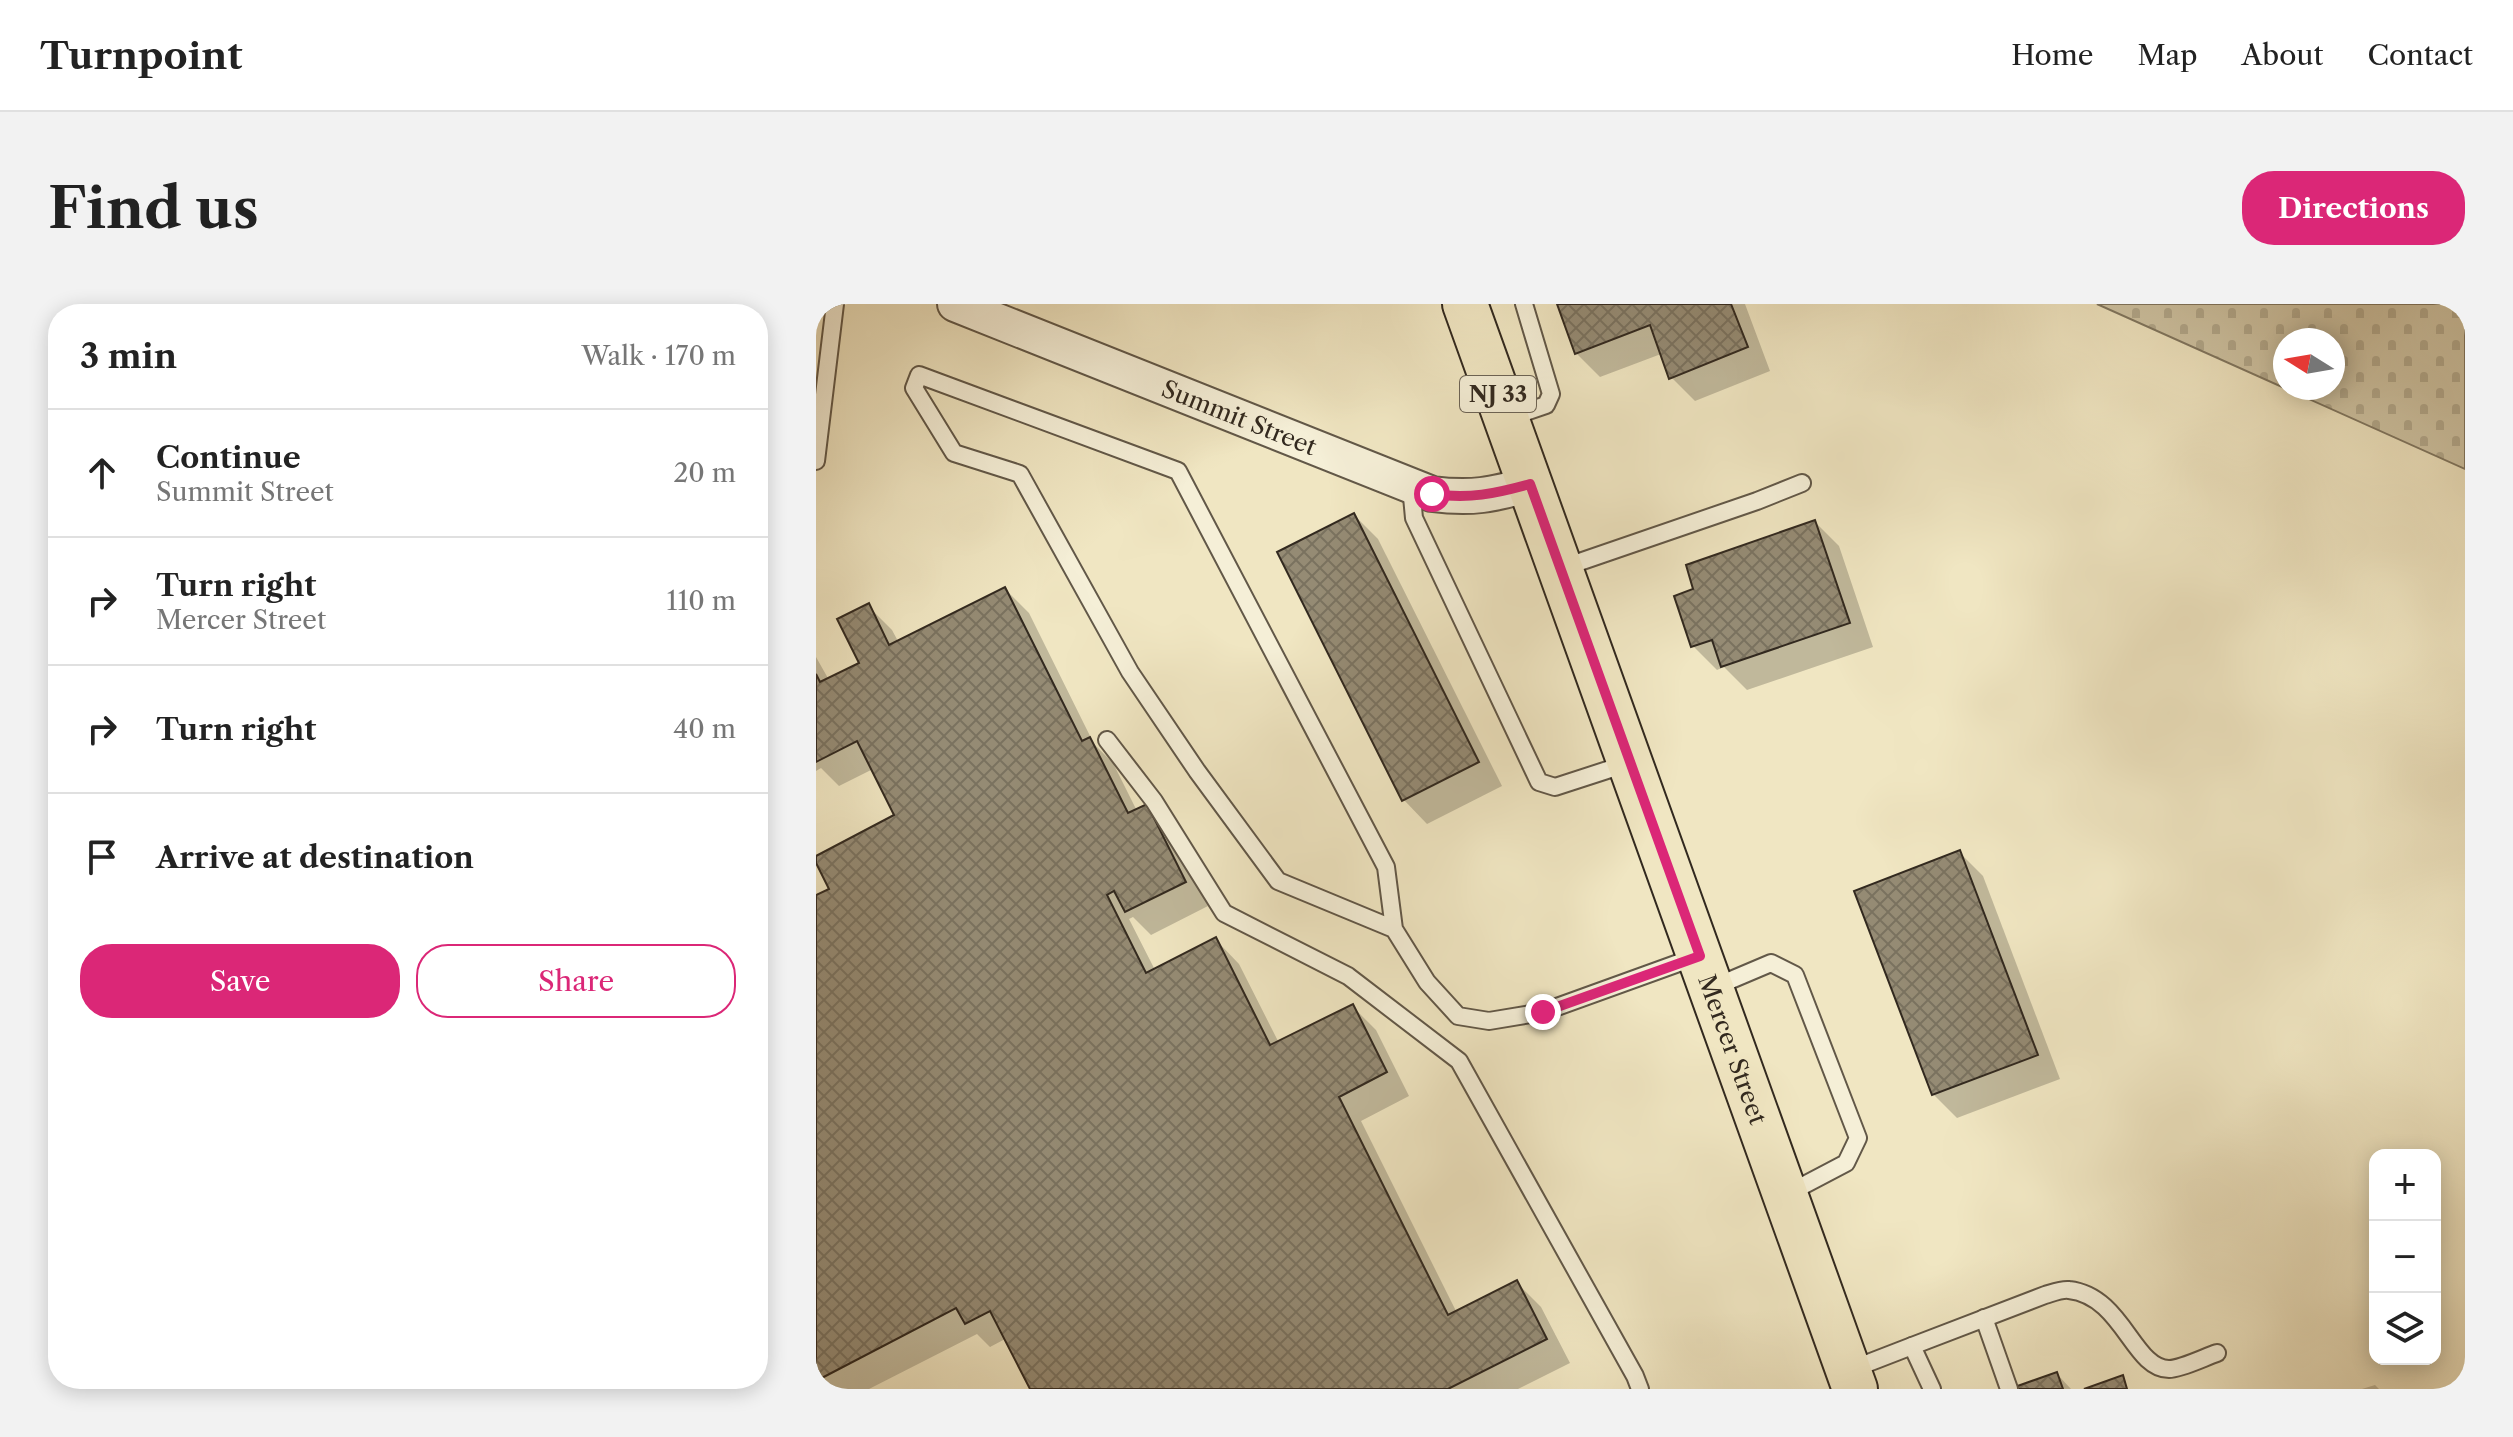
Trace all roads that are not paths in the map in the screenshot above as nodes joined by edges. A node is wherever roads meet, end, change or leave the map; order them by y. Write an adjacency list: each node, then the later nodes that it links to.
1 (835, 304): 6 (lane)
2 (955, 304): 9 (street, Summit Street)
3 (1466, 304): 5 (main road, Mercer Street / NJ 33)
4 (1524, 304): 5 (lane)
5 (1506, 418): 8 (main road, Mercer Street / NJ 33)
6 (816, 461)
7 (1802, 483): 10 (lane)
8 (1530, 484): 9 (street, Summit Street); 10 (main road, Mercer Street / NJ 33)
9 (1411, 486): 12 (lane)
10 (1560, 569): 12 (main road, Mercer Street / NJ 33)
11 (1107, 740): 20 (lane)
12 (1630, 762): 14 (main road, Mercer Street / NJ 33)
13 (1394, 929): 13 (lane); 14 (lane)
14 (1706, 972): 15 (main road, Mercer Street / NJ 33); 15 (lane)
15 (1785, 1195): 19 (main road, Mercer Street / NJ 33)
16 (1984, 1318): 17 (lane); 18 (lane); 22 (lane)
17 (1912, 1346): 19 (lane); 21 (lane)
18 (2217, 1353)
19 (1852, 1380)
20 (1640, 1389)
21 (1932, 1389)
22 (2009, 1389)

